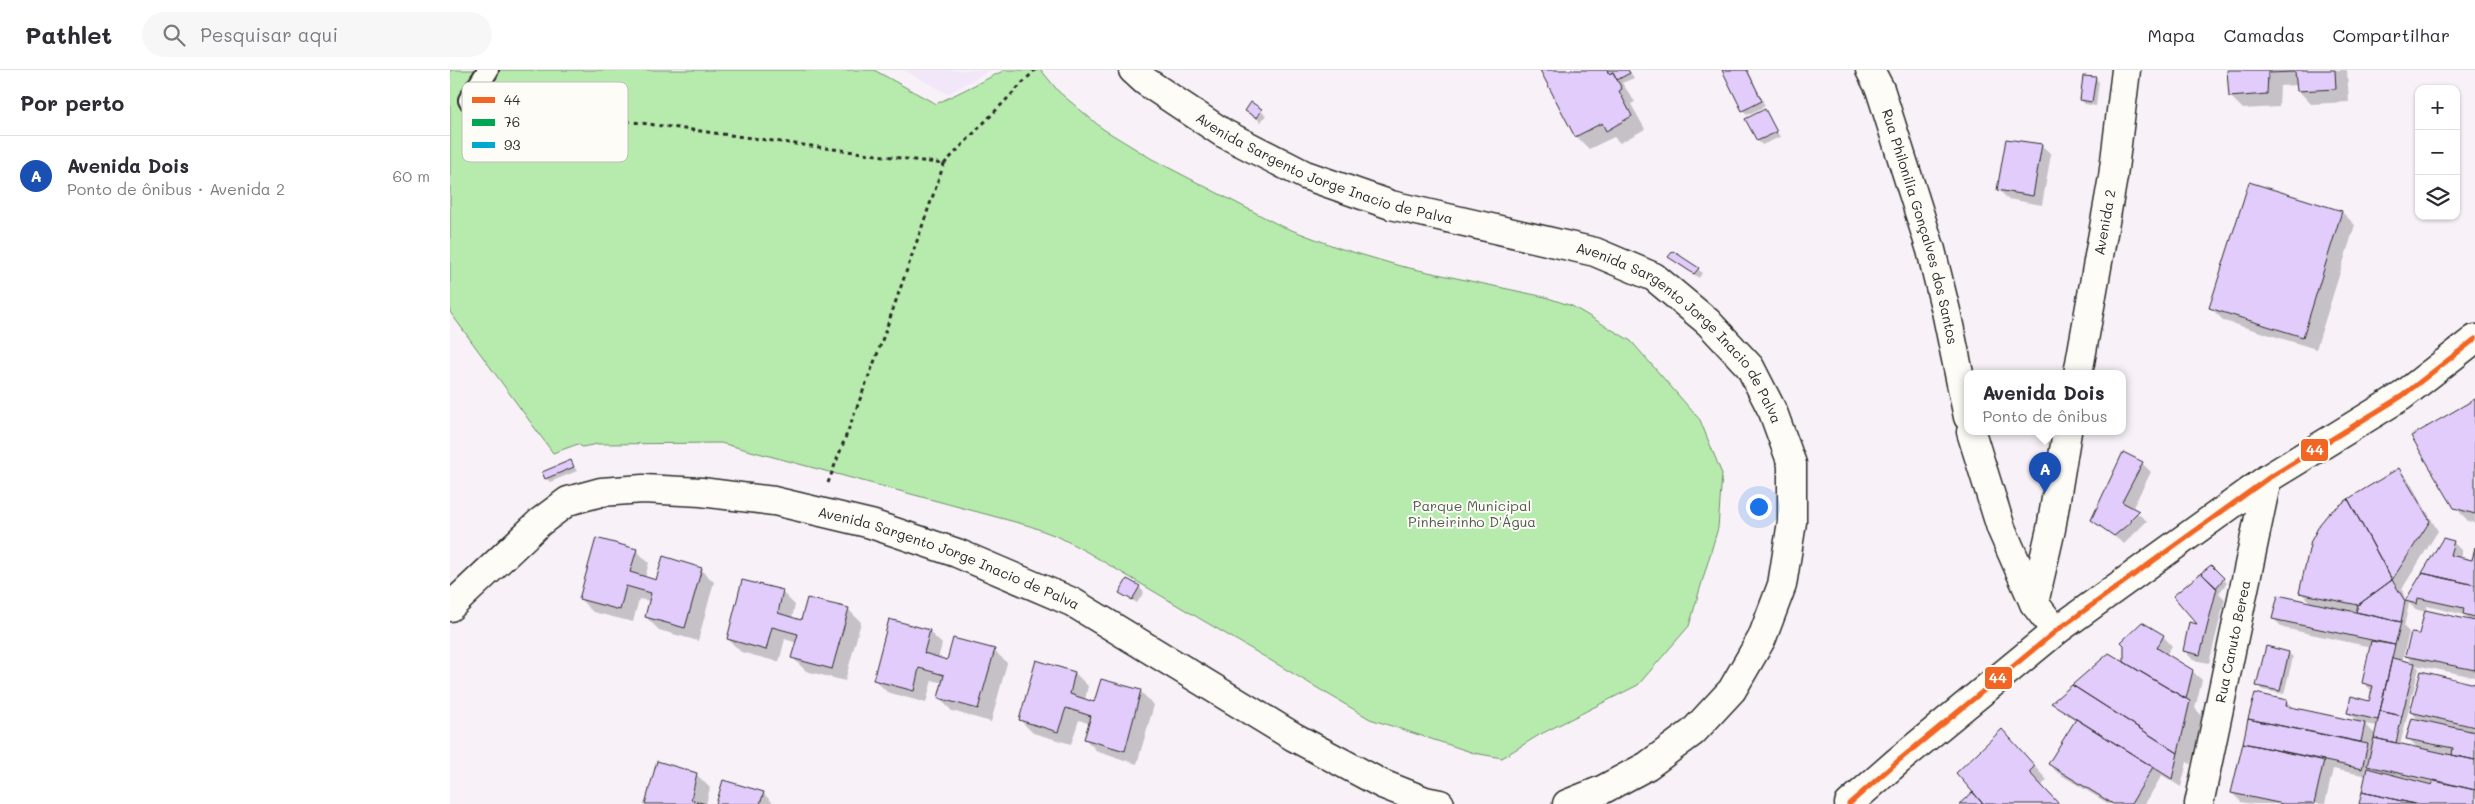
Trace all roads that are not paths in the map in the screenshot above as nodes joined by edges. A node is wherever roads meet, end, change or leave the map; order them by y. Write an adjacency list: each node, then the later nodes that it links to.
1 (488, 70): 5 (lane)
2 (1132, 70): 16 (street, Avenida Sargento Jorge Inacio de Palva)
3 (1870, 70): 8 (street, Rua Philonilia Gonçalves dos Santos)
4 (2126, 70): 7 (street, Avenida 2)
5 (480, 82)
6 (2475, 339): 11 (street)
7 (2079, 370)
8 (1964, 398)
9 (1972, 435): 12 (street)
10 (2067, 435): 12 (street)
11 (2267, 479): 14 (street); 18 (street, Rua Canuto Berea)
12 (2034, 603): 14 (street)
13 (450, 607): 15 (street, Avenida Sargento Jorge Inacio de Palva)
14 (2056, 631): 17 (street)
15 (1440, 804)
16 (1568, 804)
17 (1849, 804)
18 (2199, 804)

